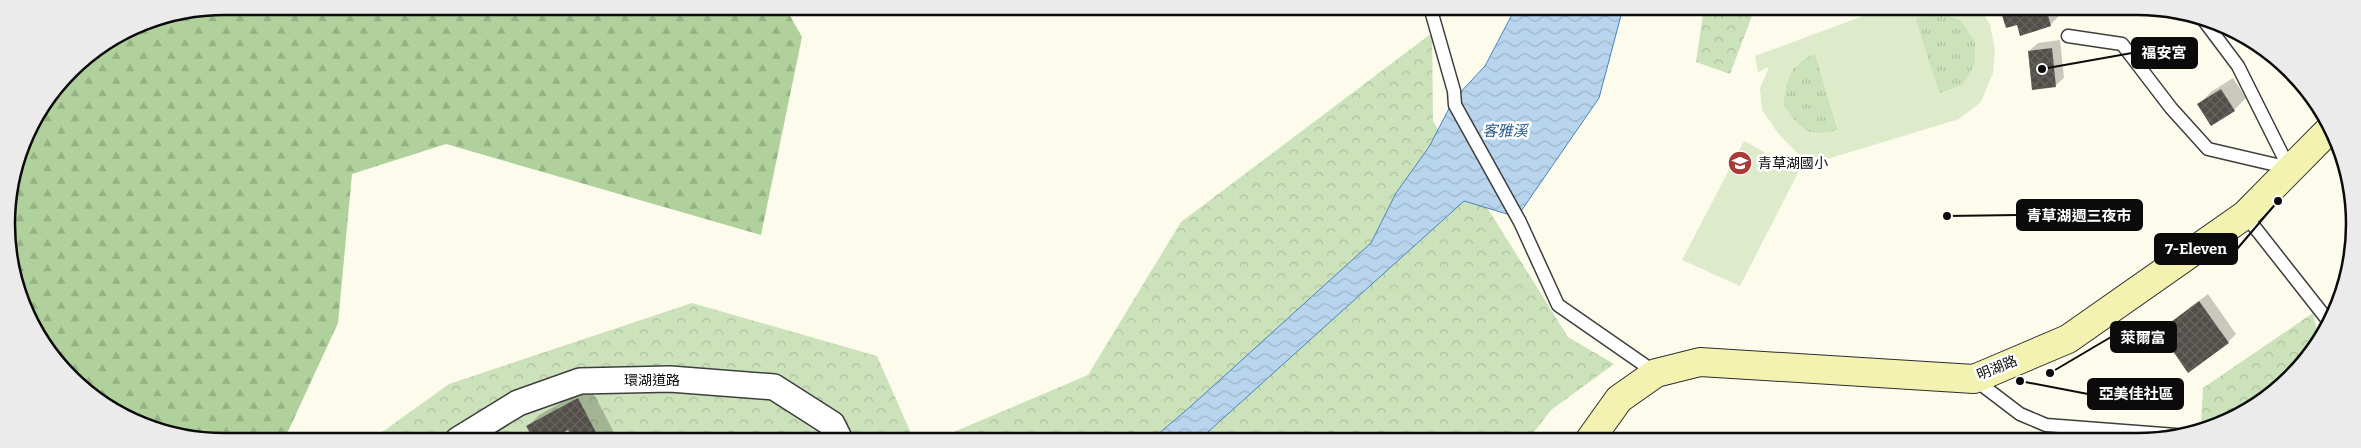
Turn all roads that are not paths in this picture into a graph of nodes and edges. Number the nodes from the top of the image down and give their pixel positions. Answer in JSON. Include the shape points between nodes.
{"nodes":[{"id":1,"x":1432,"y":15,"type":"edge"},
{"id":2,"x":2210,"y":28,"type":"edge"},
{"id":3,"x":2068,"y":36,"type":"dead end"},
{"id":4,"x":2325,"y":134,"type":"edge"},
{"id":5,"x":2289,"y":168,"type":"junction"},
{"id":6,"x":2245,"y":214,"type":"junction"},
{"id":7,"x":2324,"y":316,"type":"edge"},
{"id":8,"x":1656,"y":372,"type":"junction"},
{"id":9,"x":1974,"y":379,"type":"junction"},
{"id":10,"x":469,"y":433,"type":"edge"},
{"id":11,"x":836,"y":433,"type":"edge"},
{"id":12,"x":1595,"y":433,"type":"edge"},
{"id":13,"x":2150,"y":433,"type":"edge"}],
"edges":[{"from":1,"to":8,"type":"lane","via":[[1455,104],[1520,222],[1558,305]]},
{"from":2,"to":5,"type":"lane","via":[[2238,66]]},
{"from":3,"to":5,"type":"lane","via":[[2122,44],[2171,108],[2208,149]]},
{"from":4,"to":5,"type":"street","name":"明湖路"},
{"from":5,"to":6,"type":"street","name":"明湖路"},
{"from":6,"to":7,"type":"lane"},
{"from":6,"to":9,"type":"street","name":"明湖路","via":[[2068,339]]},
{"from":8,"to":9,"type":"street","name":"明湖路","via":[[1700,362]]},
{"from":8,"to":12,"type":"street","name":"明湖路","via":[[1618,399]]},
{"from":9,"to":13,"type":"lane","via":[[2020,414],[2046,425]]},
{"from":10,"to":11,"type":"street","name":"環湖道路","via":[[518,403],[580,381],[670,379],[774,387],[832,424]]}]}
